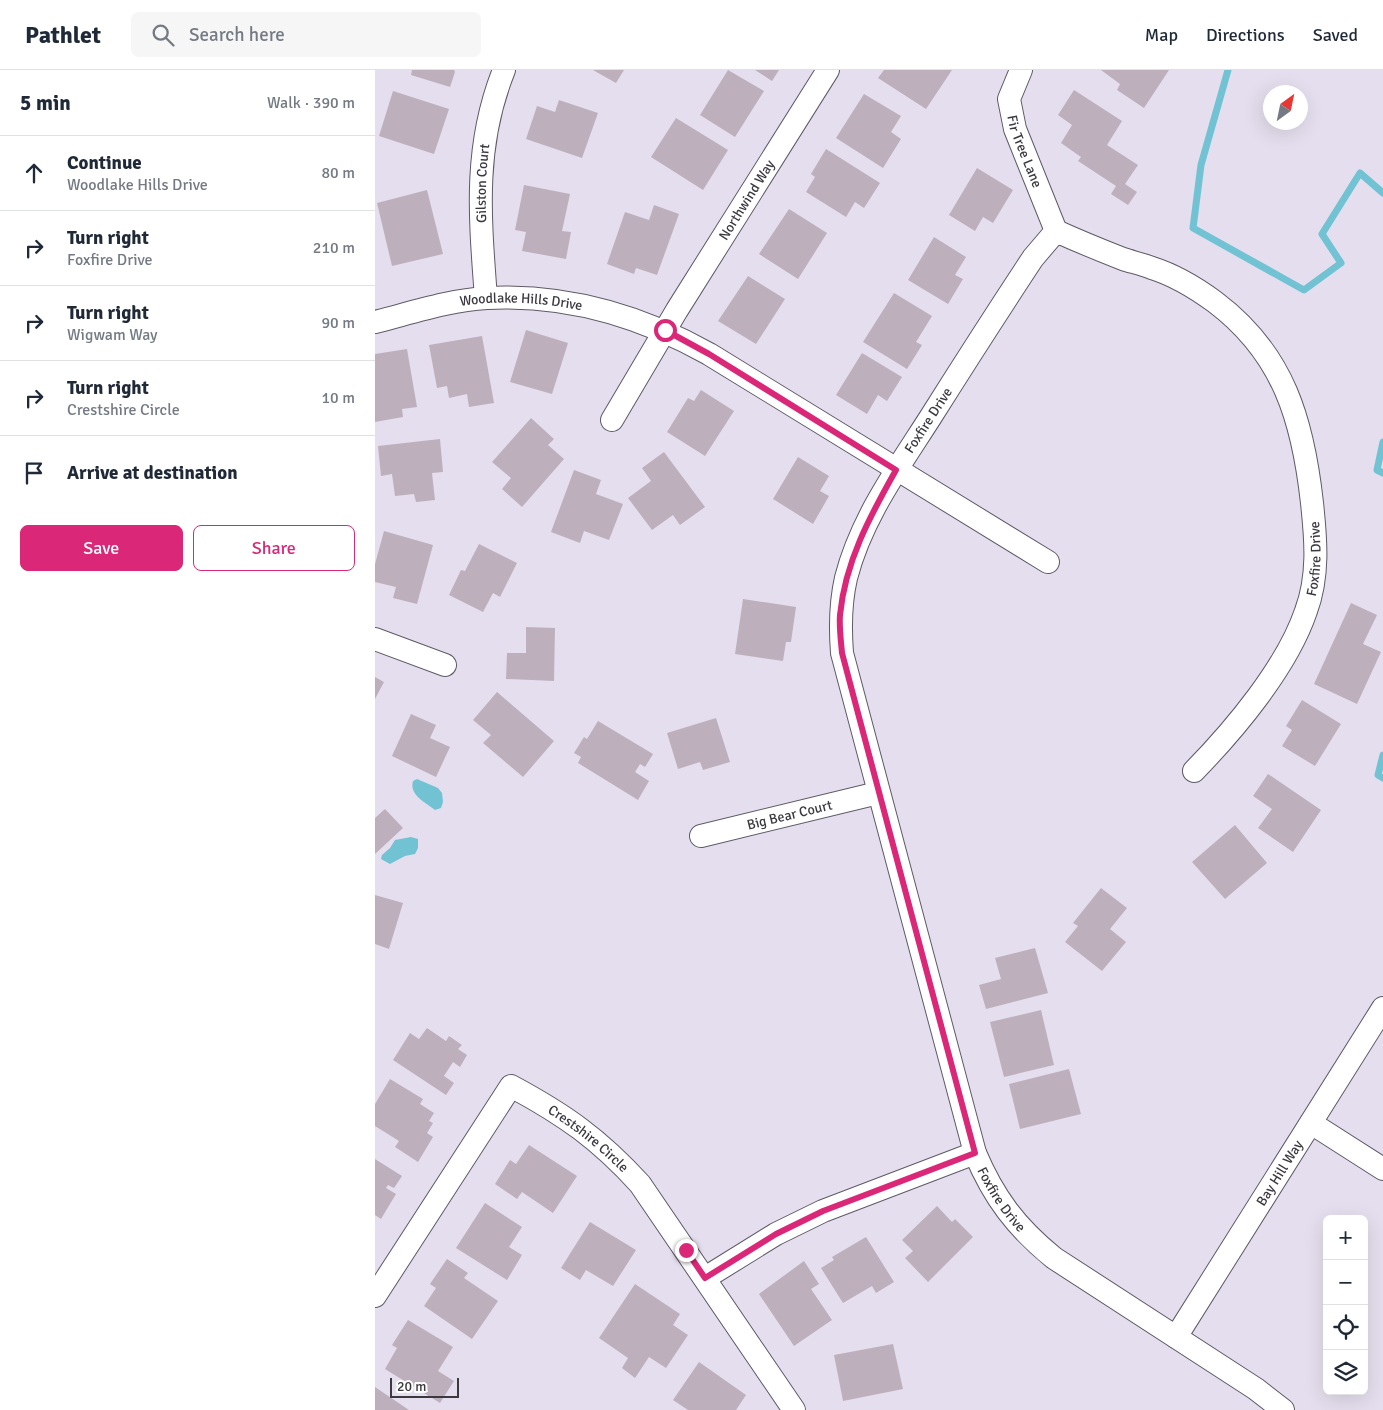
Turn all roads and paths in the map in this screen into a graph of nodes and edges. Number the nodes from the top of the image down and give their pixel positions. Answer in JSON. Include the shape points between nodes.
{"nodes":[{"id":1,"x":504,"y":70,"type":"edge"},
{"id":2,"x":828,"y":70,"type":"edge"},
{"id":3,"x":1021,"y":70,"type":"edge"},
{"id":4,"x":1056,"y":231,"type":"junction"},
{"id":5,"x":486,"y":298,"type":"junction"},
{"id":6,"x":375,"y":322,"type":"edge"},
{"id":7,"x":665,"y":330,"type":"junction"},
{"id":8,"x":611,"y":420,"type":"dead end"},
{"id":9,"x":896,"y":470,"type":"junction"},
{"id":10,"x":1048,"y":562,"type":"dead end"},
{"id":11,"x":375,"y":639,"type":"edge"},
{"id":12,"x":445,"y":665,"type":"dead end"},
{"id":13,"x":1194,"y":771,"type":"dead end"},
{"id":14,"x":878,"y":792,"type":"junction"},
{"id":15,"x":701,"y":836,"type":"dead end"},
{"id":16,"x":1383,"y":1008,"type":"edge"},
{"id":17,"x":1311,"y":1123,"type":"junction"},
{"id":18,"x":975,"y":1153,"type":"junction"},
{"id":19,"x":1383,"y":1168,"type":"edge"},
{"id":20,"x":705,"y":1278,"type":"junction"},
{"id":21,"x":375,"y":1296,"type":"edge"},
{"id":22,"x":1176,"y":1337,"type":"junction"},
{"id":23,"x":794,"y":1410,"type":"edge"},
{"id":24,"x":1283,"y":1410,"type":"edge"}],
"edges":[{"from":1,"to":5,"type":"street","name":"Gilston Court","via":[[487,119],[481,161],[479,197]]},
{"from":2,"to":7,"type":"street","name":"Northwind Way"},
{"from":3,"to":4,"type":"street","name":"Fir Tree Lane","via":[[1009,99],[1015,129]]},
{"from":4,"to":9,"type":"street","name":"Foxfire Drive","via":[[1033,258]]},
{"from":4,"to":13,"type":"street","name":"Foxfire Drive","via":[[1184,282],[1215,302],[1246,331],[1269,360],[1288,393],[1301,432],[1317,541],[1315,574],[1307,610],[1289,649],[1232,732]]},
{"from":5,"to":6,"type":"street","name":"Woodlake Hills Drive"},
{"from":5,"to":7,"type":"street","name":"Woodlake Hills Drive","via":[[575,304]]},
{"from":7,"to":8,"type":"street"},
{"from":7,"to":9,"type":"street","name":"Woodlake Hills Drive"},
{"from":9,"to":10,"type":"street","name":"Woodlake Hills Drive","via":[[921,482]]},
{"from":9,"to":14,"type":"street","name":"Foxfire Drive","via":[[857,543],[839,616],[842,653]]},
{"from":11,"to":12,"type":"street"},
{"from":14,"to":15,"type":"street","name":"Big Bear Court"},
{"from":14,"to":18,"type":"street","name":"Foxfire Drive"},
{"from":16,"to":17,"type":"street","name":"Bay Hill Way"},
{"from":17,"to":19,"type":"street"},
{"from":17,"to":22,"type":"street","name":"Bay Hill Way"},
{"from":18,"to":20,"type":"street","via":[[823,1211],[776,1234]]},
{"from":18,"to":22,"type":"street","name":"Foxfire Drive","via":[[1007,1213],[1031,1239],[1054,1258]]},
{"from":20,"to":21,"type":"street","name":"Crestshire Circle","via":[[640,1184],[614,1156],[552,1108],[511,1086]]},
{"from":20,"to":23,"type":"street","name":"Crestshire Circle"},
{"from":22,"to":24,"type":"street","name":"Foxfire Drive"}]}
